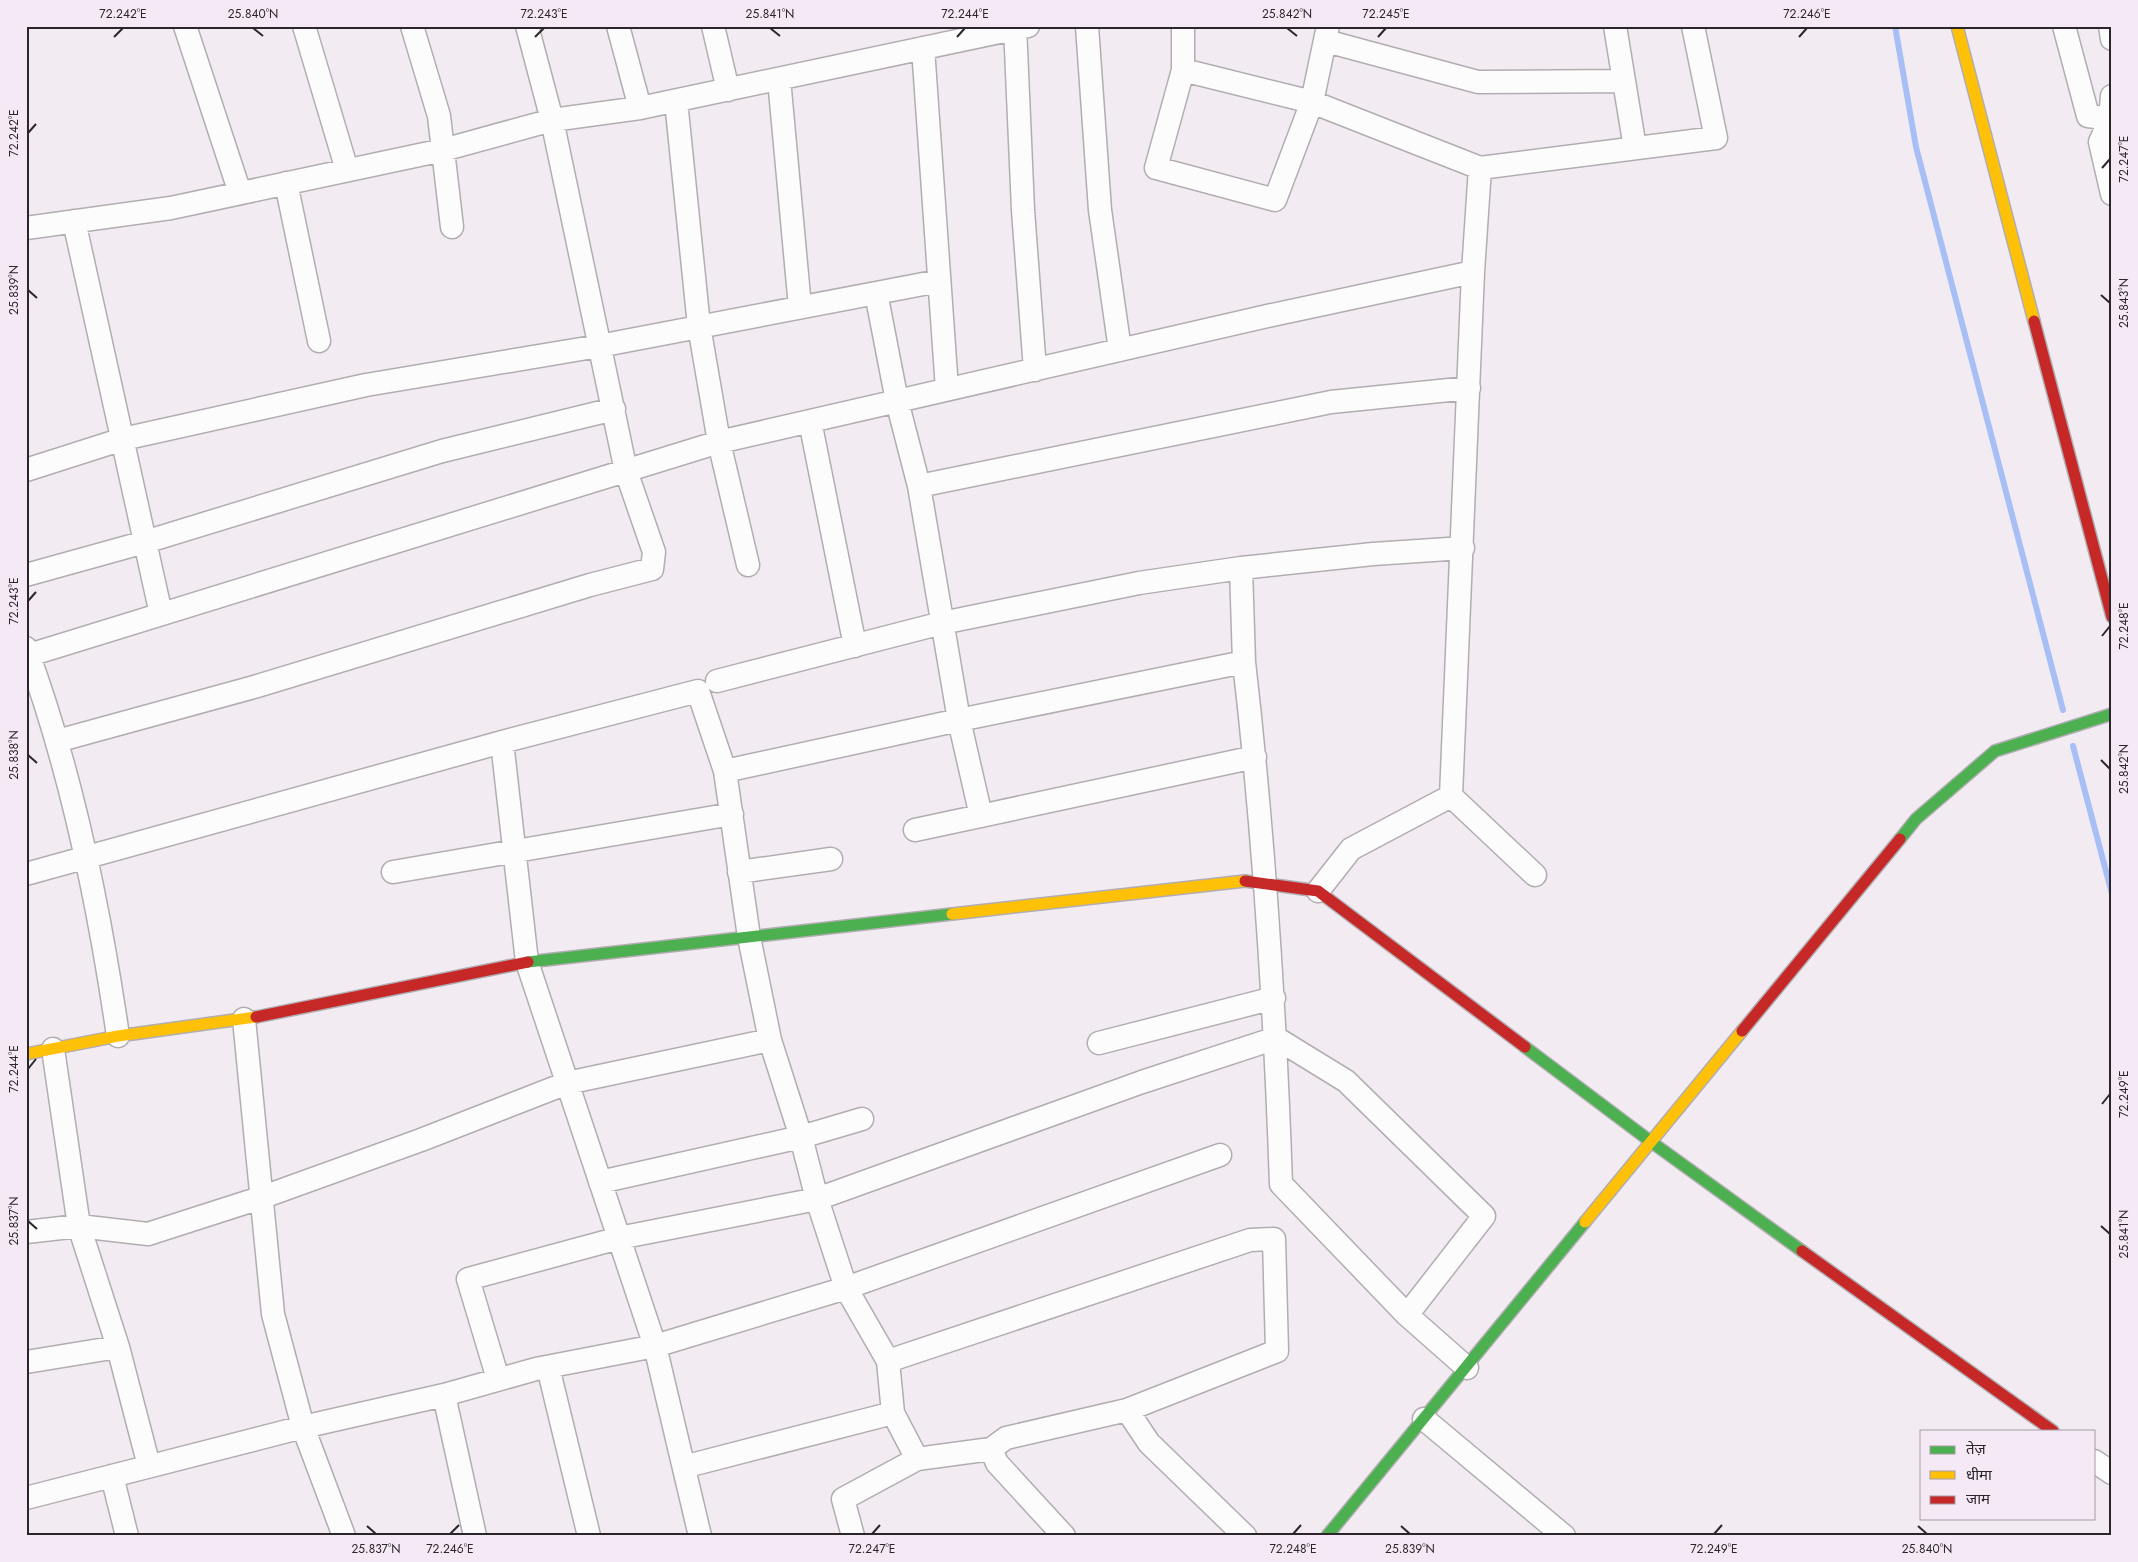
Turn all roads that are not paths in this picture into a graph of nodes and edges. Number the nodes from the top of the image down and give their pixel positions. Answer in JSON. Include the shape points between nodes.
{"nodes":[{"id":1,"x":185,"y":26,"type":"edge"},
{"id":2,"x":304,"y":26,"type":"edge"},
{"id":3,"x":412,"y":26,"type":"edge"},
{"id":4,"x":527,"y":26,"type":"edge"},
{"id":5,"x":618,"y":26,"type":"edge"},
{"id":6,"x":714,"y":26,"type":"edge"},
{"id":7,"x":1087,"y":26,"type":"edge"},
{"id":8,"x":1183,"y":26,"type":"edge"},
{"id":9,"x":1615,"y":26,"type":"edge"},
{"id":10,"x":1693,"y":26,"type":"edge"},
{"id":11,"x":1957,"y":26,"type":"edge"},
{"id":12,"x":2064,"y":26,"type":"edge"},
{"id":13,"x":2110,"y":26,"type":"edge"},
{"id":14,"x":1019,"y":27,"type":"edge"},
{"id":15,"x":1327,"y":34,"type":"edge"},
{"id":16,"x":2112,"y":39,"type":"edge"},
{"id":17,"x":923,"y":48,"type":"junction"},
{"id":18,"x":1183,"y":70,"type":"junction"},
{"id":19,"x":779,"y":79,"type":"junction"},
{"id":20,"x":1624,"y":81,"type":"junction"},
{"id":21,"x":728,"y":90,"type":"junction"},
{"id":22,"x":2112,"y":96,"type":"edge"},
{"id":23,"x":676,"y":101,"type":"junction"},
{"id":24,"x":1312,"y":102,"type":"junction"},
{"id":25,"x":640,"y":108,"type":"junction"},
{"id":26,"x":2111,"y":119,"type":"edge"},
{"id":27,"x":552,"y":120,"type":"junction"},
{"id":28,"x":1635,"y":148,"type":"junction"},
{"id":29,"x":443,"y":150,"type":"junction"},
{"id":30,"x":1480,"y":168,"type":"junction"},
{"id":31,"x":347,"y":170,"type":"junction"},
{"id":32,"x":286,"y":183,"type":"junction"},
{"id":33,"x":2111,"y":189,"type":"edge"},
{"id":34,"x":240,"y":193,"type":"junction"},
{"id":35,"x":74,"y":221,"type":"junction"},
{"id":36,"x":452,"y":227,"type":"dead end"},
{"id":37,"x":26,"y":228,"type":"edge"},
{"id":38,"x":1473,"y":272,"type":"junction"},
{"id":39,"x":939,"y":281,"type":"junction"},
{"id":40,"x":876,"y":293,"type":"junction"},
{"id":41,"x":800,"y":307,"type":"junction"},
{"id":42,"x":699,"y":326,"type":"junction"},
{"id":43,"x":320,"y":341,"type":"dead end"},
{"id":44,"x":599,"y":346,"type":"junction"},
{"id":45,"x":1120,"y":350,"type":"junction"},
{"id":46,"x":1035,"y":370,"type":"junction"},
{"id":47,"x":1469,"y":388,"type":"junction"},
{"id":48,"x":947,"y":390,"type":"junction"},
{"id":49,"x":897,"y":401,"type":"junction"},
{"id":50,"x":614,"y":409,"type":"junction"},
{"id":51,"x":810,"y":421,"type":"junction"},
{"id":52,"x":123,"y":438,"type":"junction"},
{"id":53,"x":719,"y":442,"type":"junction"},
{"id":54,"x":26,"y":470,"type":"edge"},
{"id":55,"x":626,"y":471,"type":"junction"},
{"id":56,"x":919,"y":486,"type":"junction"},
{"id":57,"x":146,"y":542,"type":"junction"},
{"id":58,"x":1463,"y":548,"type":"junction"},
{"id":59,"x":748,"y":565,"type":"dead end"},
{"id":60,"x":1240,"y":568,"type":"junction"},
{"id":61,"x":26,"y":574,"type":"edge"},
{"id":62,"x":161,"y":614,"type":"junction"},
{"id":63,"x":2112,"y":617,"type":"edge"},
{"id":64,"x":942,"y":623,"type":"junction"},
{"id":65,"x":855,"y":646,"type":"junction"},
{"id":66,"x":27,"y":653,"type":"edge"},
{"id":67,"x":1244,"y":662,"type":"junction"},
{"id":68,"x":716,"y":680,"type":"dead end"},
{"id":69,"x":2112,"y":714,"type":"edge"},
{"id":70,"x":959,"y":720,"type":"junction"},
{"id":71,"x":57,"y":741,"type":"junction"},
{"id":72,"x":502,"y":742,"type":"junction"},
{"id":73,"x":1255,"y":757,"type":"junction"},
{"id":74,"x":725,"y":771,"type":"junction"},
{"id":75,"x":1451,"y":796,"type":"junction"},
{"id":76,"x":732,"y":814,"type":"junction"},
{"id":77,"x":981,"y":816,"type":"junction"},
{"id":78,"x":915,"y":830,"type":"dead end"},
{"id":79,"x":515,"y":851,"type":"junction"},
{"id":80,"x":85,"y":858,"type":"junction"},
{"id":81,"x":831,"y":859,"type":"dead end"},
{"id":82,"x":393,"y":872,"type":"dead end"},
{"id":83,"x":739,"y":872,"type":"junction"},
{"id":84,"x":26,"y":874,"type":"edge"},
{"id":85,"x":1535,"y":875,"type":"dead end"},
{"id":86,"x":1266,"y":884,"type":"junction"},
{"id":87,"x":1318,"y":891,"type":"junction"},
{"id":88,"x":749,"y":937,"type":"junction"},
{"id":89,"x":527,"y":962,"type":"junction"},
{"id":90,"x":1274,"y":998,"type":"junction"},
{"id":91,"x":244,"y":1019,"type":"junction"},
{"id":92,"x":118,"y":1036,"type":"junction"},
{"id":93,"x":1276,"y":1038,"type":"junction"},
{"id":94,"x":770,"y":1040,"type":"junction"},
{"id":95,"x":1100,"y":1044,"type":"dead end"},
{"id":96,"x":53,"y":1049,"type":"junction"},
{"id":97,"x":26,"y":1054,"type":"edge"},
{"id":98,"x":567,"y":1083,"type":"junction"},
{"id":99,"x":862,"y":1119,"type":"dead end"},
{"id":100,"x":801,"y":1137,"type":"junction"},
{"id":101,"x":1650,"y":1141,"type":"junction"},
{"id":102,"x":1220,"y":1155,"type":"dead end"},
{"id":103,"x":600,"y":1182,"type":"junction"},
{"id":104,"x":263,"y":1197,"type":"junction"},
{"id":105,"x":817,"y":1199,"type":"junction"},
{"id":106,"x":79,"y":1226,"type":"junction"},
{"id":107,"x":26,"y":1232,"type":"edge"},
{"id":108,"x":619,"y":1238,"type":"junction"},
{"id":109,"x":846,"y":1288,"type":"junction"},
{"id":110,"x":1407,"y":1315,"type":"junction"},
{"id":111,"x":655,"y":1346,"type":"junction"},
{"id":112,"x":118,"y":1347,"type":"junction"},
{"id":113,"x":888,"y":1361,"type":"junction"},
{"id":114,"x":26,"y":1362,"type":"edge"},
{"id":115,"x":548,"y":1367,"type":"junction"},
{"id":116,"x":1467,"y":1368,"type":"junction"},
{"id":117,"x":498,"y":1379,"type":"junction"},
{"id":118,"x":444,"y":1395,"type":"junction"},
{"id":119,"x":1127,"y":1410,"type":"junction"},
{"id":120,"x":893,"y":1413,"type":"junction"},
{"id":121,"x":1424,"y":1419,"type":"junction"},
{"id":122,"x":303,"y":1427,"type":"junction"},
{"id":123,"x":2051,"y":1430,"type":"edge"},
{"id":124,"x":991,"y":1449,"type":"junction"},
{"id":125,"x":917,"y":1459,"type":"junction"},
{"id":126,"x":2096,"y":1462,"type":"edge"},
{"id":127,"x":691,"y":1464,"type":"dead end"},
{"id":128,"x":149,"y":1466,"type":"junction"},
{"id":129,"x":2112,"y":1473,"type":"edge"},
{"id":130,"x":112,"y":1476,"type":"junction"},
{"id":131,"x":26,"y":1498,"type":"edge"},
{"id":132,"x":1551,"y":1532,"type":"edge"},
{"id":133,"x":127,"y":1536,"type":"edge"},
{"id":134,"x":344,"y":1536,"type":"edge"},
{"id":135,"x":475,"y":1536,"type":"edge"},
{"id":136,"x":589,"y":1536,"type":"edge"},
{"id":137,"x":700,"y":1536,"type":"edge"},
{"id":138,"x":853,"y":1536,"type":"edge"},
{"id":139,"x":1064,"y":1536,"type":"edge"},
{"id":140,"x":1245,"y":1536,"type":"edge"},
{"id":141,"x":1327,"y":1536,"type":"edge"}],
"edges":[{"from":1,"to":34,"type":"street"},
{"from":2,"to":31,"type":"street"},
{"from":3,"to":29,"type":"street","via":[[439,116]]},
{"from":4,"to":27,"type":"street"},
{"from":5,"to":25,"type":"street"},
{"from":6,"to":21,"type":"street"},
{"from":7,"to":45,"type":"street","via":[[1100,210]]},
{"from":8,"to":18,"type":"street"},
{"from":9,"to":20,"type":"street"},
{"from":10,"to":28,"type":"street","via":[[1716,138]]},
{"from":11,"to":63,"type":"street"},
{"from":12,"to":26,"type":"street","via":[[2088,116]]},
{"from":13,"to":16,"type":"street"},
{"from":14,"to":17,"type":"street"},
{"from":14,"to":46,"type":"street","via":[[1023,210]]},
{"from":15,"to":20,"type":"street","via":[[1478,82]]},
{"from":15,"to":24,"type":"street"},
{"from":17,"to":19,"type":"street"},
{"from":17,"to":39,"type":"street"},
{"from":18,"to":24,"type":"street"},
{"from":18,"to":24,"type":"street","via":[[1156,168],[1275,200]]},
{"from":19,"to":21,"type":"street"},
{"from":19,"to":41,"type":"street"},
{"from":20,"to":28,"type":"street"},
{"from":21,"to":23,"type":"street"},
{"from":22,"to":26,"type":"street"},
{"from":23,"to":25,"type":"street"},
{"from":23,"to":42,"type":"street"},
{"from":24,"to":30,"type":"street"},
{"from":25,"to":27,"type":"street"},
{"from":26,"to":33,"type":"street","via":[[2100,142]]},
{"from":27,"to":29,"type":"street"},
{"from":27,"to":44,"type":"street"},
{"from":28,"to":30,"type":"street"},
{"from":29,"to":31,"type":"street"},
{"from":29,"to":36,"type":"street"},
{"from":30,"to":38,"type":"street"},
{"from":31,"to":32,"type":"street"},
{"from":32,"to":34,"type":"street"},
{"from":32,"to":43,"type":"street"},
{"from":34,"to":35,"type":"street","via":[[171,208]]},
{"from":35,"to":37,"type":"street"},
{"from":35,"to":52,"type":"street"},
{"from":38,"to":45,"type":"street"},
{"from":38,"to":47,"type":"street"},
{"from":39,"to":40,"type":"street"},
{"from":39,"to":48,"type":"street"},
{"from":40,"to":41,"type":"street"},
{"from":40,"to":49,"type":"street"},
{"from":41,"to":42,"type":"street"},
{"from":42,"to":44,"type":"street"},
{"from":42,"to":53,"type":"street"},
{"from":44,"to":50,"type":"street"},
{"from":44,"to":52,"type":"street","via":[[366,385]]},
{"from":45,"to":46,"type":"street"},
{"from":46,"to":48,"type":"street"},
{"from":47,"to":56,"type":"street","via":[[1331,402]]},
{"from":47,"to":58,"type":"street"},
{"from":48,"to":49,"type":"street"},
{"from":49,"to":51,"type":"street"},
{"from":49,"to":56,"type":"street"},
{"from":50,"to":55,"type":"street"},
{"from":50,"to":57,"type":"street","via":[[442,451]]},
{"from":51,"to":53,"type":"street"},
{"from":51,"to":65,"type":"street"},
{"from":52,"to":54,"type":"street"},
{"from":52,"to":57,"type":"street"},
{"from":53,"to":55,"type":"street"},
{"from":53,"to":59,"type":"street"},
{"from":55,"to":62,"type":"street"},
{"from":55,"to":71,"type":"street","via":[[654,552],[652,569],[254,687]]},
{"from":56,"to":64,"type":"street"},
{"from":57,"to":61,"type":"street"},
{"from":57,"to":62,"type":"street"},
{"from":58,"to":60,"type":"street"},
{"from":58,"to":75,"type":"street"},
{"from":60,"to":64,"type":"street","via":[[1139,583]]},
{"from":60,"to":67,"type":"street"},
{"from":62,"to":66,"type":"street"},
{"from":64,"to":65,"type":"street"},
{"from":64,"to":70,"type":"street"},
{"from":65,"to":68,"type":"street"},
{"from":66,"to":71,"type":"street"},
{"from":67,"to":70,"type":"street"},
{"from":67,"to":73,"type":"street"},
{"from":69,"to":101,"type":"street","via":[[1995,751],[1916,819]]},
{"from":70,"to":74,"type":"street"},
{"from":70,"to":77,"type":"street"},
{"from":71,"to":80,"type":"street"},
{"from":72,"to":74,"type":"street","via":[[698,691]]},
{"from":72,"to":79,"type":"street"},
{"from":72,"to":80,"type":"street"},
{"from":73,"to":77,"type":"street"},
{"from":73,"to":86,"type":"street"},
{"from":74,"to":76,"type":"street"},
{"from":75,"to":85,"type":"street"},
{"from":75,"to":87,"type":"street","via":[[1351,850]]},
{"from":76,"to":79,"type":"street"},
{"from":76,"to":83,"type":"street"},
{"from":77,"to":78,"type":"street"},
{"from":79,"to":82,"type":"street"},
{"from":79,"to":89,"type":"street"},
{"from":80,"to":84,"type":"street"},
{"from":80,"to":92,"type":"street","via":[[107,959]]},
{"from":81,"to":83,"type":"street"},
{"from":83,"to":88,"type":"street"},
{"from":86,"to":87,"type":"street"},
{"from":86,"to":88,"type":"street","via":[[1241,881]]},
{"from":86,"to":90,"type":"street"},
{"from":87,"to":101,"type":"street"},
{"from":88,"to":89,"type":"street"},
{"from":88,"to":94,"type":"street"},
{"from":89,"to":91,"type":"street"},
{"from":89,"to":98,"type":"street"},
{"from":90,"to":93,"type":"street"},
{"from":90,"to":95,"type":"street"},
{"from":91,"to":92,"type":"street"},
{"from":91,"to":104,"type":"street"},
{"from":92,"to":96,"type":"street"},
{"from":93,"to":105,"type":"street","via":[[1142,1082]]},
{"from":93,"to":110,"type":"street","via":[[1281,1184]]},
{"from":93,"to":110,"type":"street","via":[[1346,1081],[1484,1216]]},
{"from":94,"to":98,"type":"street"},
{"from":94,"to":100,"type":"street"},
{"from":96,"to":97,"type":"street"},
{"from":96,"to":106,"type":"street"},
{"from":98,"to":103,"type":"street"},
{"from":98,"to":104,"type":"street"},
{"from":99,"to":100,"type":"street"},
{"from":100,"to":103,"type":"street"},
{"from":100,"to":105,"type":"street"},
{"from":101,"to":116,"type":"street"},
{"from":101,"to":123,"type":"street"},
{"from":102,"to":109,"type":"street"},
{"from":103,"to":108,"type":"street"},
{"from":104,"to":106,"type":"street","via":[[148,1234]]},
{"from":104,"to":122,"type":"street","via":[[273,1314]]},
{"from":105,"to":108,"type":"street"},
{"from":105,"to":109,"type":"street"},
{"from":106,"to":107,"type":"street"},
{"from":106,"to":112,"type":"street"},
{"from":108,"to":111,"type":"street"},
{"from":108,"to":117,"type":"street","via":[[468,1279]]},
{"from":109,"to":111,"type":"street"},
{"from":109,"to":113,"type":"street"},
{"from":110,"to":116,"type":"street"},
{"from":111,"to":115,"type":"street"},
{"from":111,"to":137,"type":"street"},
{"from":112,"to":114,"type":"street"},
{"from":112,"to":128,"type":"street"},
{"from":113,"to":119,"type":"street","via":[[1250,1240],[1274,1239],[1277,1351]]},
{"from":113,"to":120,"type":"street"},
{"from":115,"to":117,"type":"street"},
{"from":115,"to":136,"type":"street"},
{"from":116,"to":121,"type":"street"},
{"from":117,"to":118,"type":"street"},
{"from":118,"to":122,"type":"street"},
{"from":118,"to":135,"type":"street"},
{"from":119,"to":124,"type":"street","via":[[1006,1438]]},
{"from":119,"to":140,"type":"street","via":[[1149,1443]]},
{"from":120,"to":125,"type":"street"},
{"from":120,"to":127,"type":"street"},
{"from":121,"to":132,"type":"street"},
{"from":121,"to":141,"type":"street"},
{"from":122,"to":128,"type":"street"},
{"from":122,"to":134,"type":"street"},
{"from":124,"to":125,"type":"street"},
{"from":124,"to":139,"type":"street","via":[[997,1464]]},
{"from":125,"to":138,"type":"street","via":[[843,1498]]},
{"from":126,"to":129,"type":"street"},
{"from":128,"to":130,"type":"street"},
{"from":130,"to":131,"type":"street"},
{"from":130,"to":133,"type":"street"}]}
